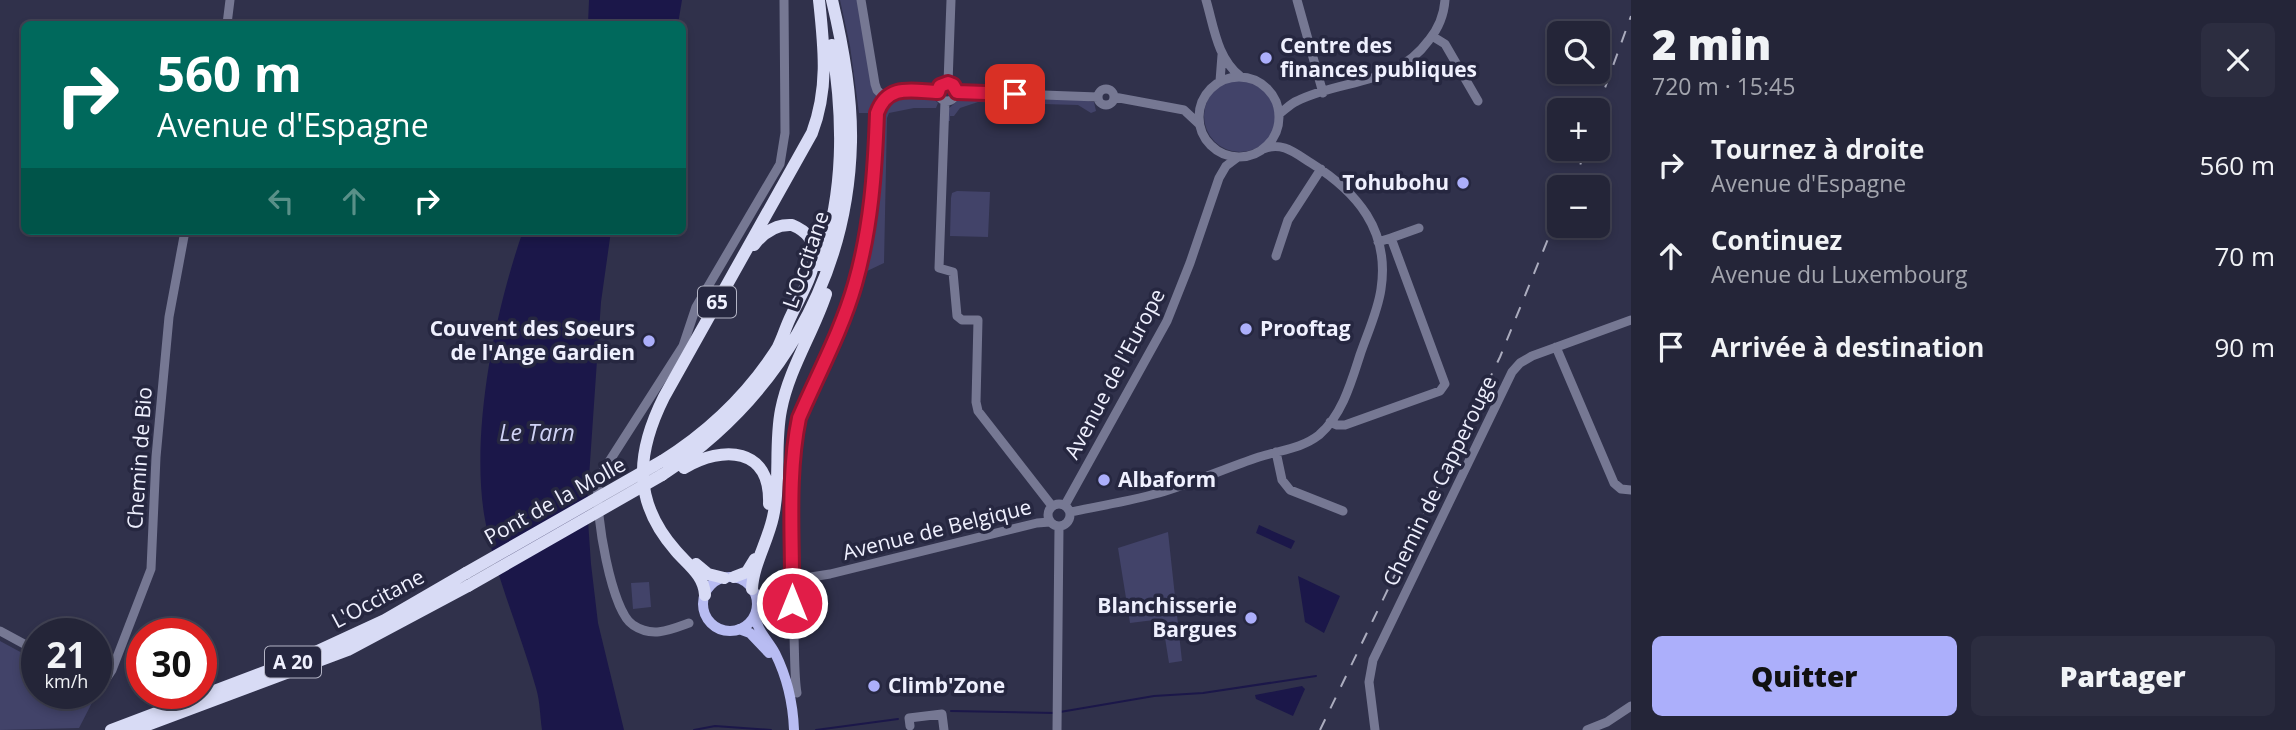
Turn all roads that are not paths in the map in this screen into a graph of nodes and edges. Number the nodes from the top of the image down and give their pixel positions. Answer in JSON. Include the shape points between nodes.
{"nodes":[{"id":1,"x":230,"y":0,"type":"edge"},
{"id":2,"x":784,"y":0,"type":"edge"},
{"id":3,"x":820,"y":0,"type":"edge"},
{"id":4,"x":832,"y":0,"type":"edge"},
{"id":5,"x":861,"y":0,"type":"edge"},
{"id":6,"x":951,"y":0,"type":"edge"},
{"id":7,"x":1206,"y":0,"type":"edge"},
{"id":8,"x":1297,"y":0,"type":"edge"},
{"id":9,"x":1446,"y":0,"type":"edge"},
{"id":10,"x":227,"y":21,"type":"edge"},
{"id":11,"x":1432,"y":36,"type":"junction"},
{"id":12,"x":1222,"y":54,"type":"junction"},
{"id":13,"x":1240,"y":76,"type":"junction"},
{"id":14,"x":1220,"y":81,"type":"junction"},
{"id":15,"x":948,"y":83,"type":"junction"},
{"id":16,"x":938,"y":92,"type":"junction"},
{"id":17,"x":957,"y":92,"type":"junction"},
{"id":18,"x":1272,"y":93,"type":"junction"},
{"id":19,"x":1323,"y":93,"type":"junction"},
{"id":20,"x":885,"y":97,"type":"junction"},
{"id":21,"x":1204,"y":97,"type":"junction"},
{"id":22,"x":1300,"y":99,"type":"junction"},
{"id":23,"x":1478,"y":100,"type":"dead end"},
{"id":24,"x":945,"y":101,"type":"junction"},
{"id":25,"x":1173,"y":107,"type":"junction"},
{"id":26,"x":1279,"y":114,"type":"junction"},
{"id":27,"x":1199,"y":124,"type":"junction"},
{"id":28,"x":1278,"y":127,"type":"junction"},
{"id":29,"x":1263,"y":149,"type":"junction"},
{"id":30,"x":1216,"y":150,"type":"junction"},
{"id":31,"x":1291,"y":150,"type":"junction"},
{"id":32,"x":1238,"y":157,"type":"junction"},
{"id":33,"x":1321,"y":169,"type":"junction"},
{"id":34,"x":1219,"y":178,"type":"junction"},
{"id":35,"x":843,"y":214,"type":"junction"},
{"id":36,"x":1419,"y":228,"type":"dead end"},
{"id":37,"x":184,"y":235,"type":"edge"},
{"id":38,"x":1391,"y":238,"type":"junction"},
{"id":39,"x":1378,"y":242,"type":"junction"},
{"id":40,"x":1276,"y":256,"type":"dead end"},
{"id":41,"x":1631,"y":320,"type":"edge"},
{"id":42,"x":779,"y":347,"type":"junction"},
{"id":43,"x":1556,"y":347,"type":"junction"},
{"id":44,"x":1330,"y":422,"type":"junction"},
{"id":45,"x":1276,"y":452,"type":"junction"},
{"id":46,"x":662,"y":461,"type":"joint"},
{"id":47,"x":662,"y":478,"type":"junction"},
{"id":48,"x":1631,"y":490,"type":"edge"},
{"id":49,"x":1052,"y":506,"type":"junction"},
{"id":50,"x":1067,"y":509,"type":"junction"},
{"id":51,"x":1343,"y":511,"type":"dead end"},
{"id":52,"x":1050,"y":522,"type":"junction"},
{"id":53,"x":1059,"y":527,"type":"junction"},
{"id":54,"x":729,"y":578,"type":"junction"},
{"id":55,"x":467,"y":580,"type":"junction"},
{"id":56,"x":792,"y":580,"type":"junction"},
{"id":57,"x":786,"y":590,"type":"junction"},
{"id":58,"x":754,"y":592,"type":"junction"},
{"id":59,"x":705,"y":595,"type":"junction"},
{"id":60,"x":774,"y":598,"type":"junction"},
{"id":61,"x":755,"y":612,"type":"junction"},
{"id":62,"x":690,"y":623,"type":"dead end"},
{"id":63,"x":739,"y":629,"type":"junction"},
{"id":64,"x":0,"y":631,"type":"edge"},
{"id":65,"x":21,"y":642,"type":"edge"},
{"id":66,"x":112,"y":666,"type":"edge"},
{"id":67,"x":781,"y":669,"type":"junction"},
{"id":68,"x":797,"y":693,"type":"dead end"},
{"id":69,"x":1631,"y":706,"type":"edge"},
{"id":70,"x":910,"y":726,"type":"dead end"},
{"id":71,"x":794,"y":728,"type":"edge"},
{"id":72,"x":111,"y":730,"type":"edge"},
{"id":73,"x":134,"y":730,"type":"edge"},
{"id":74,"x":944,"y":730,"type":"edge"},
{"id":75,"x":1057,"y":730,"type":"edge"},
{"id":76,"x":1375,"y":730,"type":"edge"},
{"id":77,"x":1587,"y":730,"type":"edge"}],
"edges":[{"from":1,"to":10,"type":"street"},
{"from":2,"to":62,"type":"street","via":[[785,134],[780,164],[696,307],[683,346],[603,471],[598,486],[602,545],[614,592],[631,624],[663,633]]},
{"from":3,"to":42,"type":"highway","name":"L'Occitane","number":"A 20","via":[[840,106],[839,181],[824,253],[805,301]]},
{"from":3,"to":59,"type":"highway","number":"65","via":[[826,72],[812,133],[664,397],[643,452],[642,482],[650,510],[665,537],[702,580]]},
{"from":4,"to":35,"type":"highway","name":"L'Occitane","via":[[850,115]]},
{"from":5,"to":20,"type":"street","via":[[875,84]]},
{"from":6,"to":15,"type":"street"},
{"from":7,"to":12,"type":"street"},
{"from":8,"to":19,"type":"street"},
{"from":9,"to":11,"type":"street"},
{"from":11,"to":19,"type":"street","via":[[1403,66]]},
{"from":11,"to":23,"type":"street","via":[[1445,44]]},
{"from":12,"to":13,"type":"street"},
{"from":12,"to":14,"type":"street"},
{"from":13,"to":14,"type":"street"},
{"from":13,"to":18,"type":"street","via":[[1264,84]]},
{"from":14,"to":21,"type":"street"},
{"from":15,"to":16,"type":"street"},
{"from":15,"to":17,"type":"street"},
{"from":16,"to":20,"type":"street","via":[[894,92]]},
{"from":16,"to":24,"type":"street"},
{"from":17,"to":24,"type":"street"},
{"from":17,"to":25,"type":"street","via":[[1098,97],[1106,105],[1114,97]]},
{"from":18,"to":22,"type":"street"},
{"from":18,"to":26,"type":"street"},
{"from":19,"to":22,"type":"street"},
{"from":20,"to":56,"type":"street","via":[[877,113],[874,187],[855,285],[796,429]]},
{"from":21,"to":25,"type":"street","via":[[1191,105]]},
{"from":21,"to":27,"type":"street"},
{"from":22,"to":26,"type":"street"},
{"from":24,"to":49,"type":"street","via":[[939,268],[953,272],[957,316],[978,320],[978,411]]},
{"from":25,"to":27,"type":"street"},
{"from":26,"to":28,"type":"street"},
{"from":27,"to":30,"type":"street"},
{"from":28,"to":29,"type":"street"},
{"from":28,"to":31,"type":"street"},
{"from":29,"to":31,"type":"street","via":[[1278,146]]},
{"from":29,"to":32,"type":"street"},
{"from":30,"to":32,"type":"street"},
{"from":30,"to":34,"type":"street","name":"Avenue de l'Europe"},
{"from":31,"to":33,"type":"street"},
{"from":32,"to":34,"type":"street","name":"Avenue de l'Europe"},
{"from":33,"to":39,"type":"street","via":[[1359,202]]},
{"from":33,"to":40,"type":"street","via":[[1288,220]]},
{"from":34,"to":50,"type":"street","name":"Avenue de l'Europe","via":[[1167,321]]},
{"from":35,"to":47,"type":"highway","name":"L'Occitane","via":[[811,310],[773,373],[730,422]]},
{"from":35,"to":58,"type":"highway","via":[[838,255],[782,406],[776,503],[755,572]]},
{"from":36,"to":38,"type":"street"},
{"from":37,"to":66,"type":"street","name":"Chemin de Bio","via":[[169,317],[151,569]]},
{"from":38,"to":39,"type":"street"},
{"from":38,"to":44,"type":"street","via":[[1445,384],[1440,391],[1345,425]]},
{"from":39,"to":44,"type":"street","via":[[1381,290],[1349,390]]},
{"from":41,"to":43,"type":"street","name":"Chemin de Capperouge"},
{"from":42,"to":46,"type":"highway","name":"L'Occitane","number":"A 20","via":[[734,404]]},
{"from":42,"to":54,"type":"highway","number":"65","via":[[815,256],[808,234],[792,225],[774,228],[753,246],[666,404],[648,452],[647,481],[665,528],[700,568]]},
{"from":43,"to":48,"type":"street","via":[[1615,482],[1621,489]]},
{"from":43,"to":76,"type":"street","name":"Chemin de Capperouge","via":[[1523,361],[1512,372],[1373,660],[1369,677]]},
{"from":44,"to":45,"type":"street","via":[[1308,442]]},
{"from":45,"to":50,"type":"street","via":[[1161,492]]},
{"from":45,"to":51,"type":"street","via":[[1282,480],[1290,490]]},
{"from":46,"to":55,"type":"highway","name":"Pont de la Molle","number":"A 20","bridge":true},
{"from":47,"to":54,"type":"highway","via":[[723,453],[736,453],[760,470],[769,494],[767,518],[751,569]]},
{"from":47,"to":55,"type":"highway","name":"Pont de la Molle","number":"A 20","bridge":true},
{"from":49,"to":50,"type":"street"},
{"from":49,"to":52,"type":"street"},
{"from":50,"to":53,"type":"street","via":[[1068,522]]},
{"from":52,"to":53,"type":"street"},
{"from":52,"to":56,"type":"street","name":"Avenue de Belgique"},
{"from":53,"to":75,"type":"street"},
{"from":54,"to":58,"type":"main road","via":[[744,581]]},
{"from":54,"to":59,"type":"main road","via":[[710,586]]},
{"from":55,"to":72,"type":"highway","name":"L'Occitane","number":"A 20","via":[[332,645]]},
{"from":55,"to":73,"type":"highway","name":"L'Occitane","number":"A 20","via":[[348,650]]},
{"from":56,"to":57,"type":"street"},
{"from":57,"to":60,"type":"street"},
{"from":57,"to":68,"type":"street","via":[[792,603]]},
{"from":58,"to":60,"type":"street"},
{"from":58,"to":61,"type":"main road"},
{"from":59,"to":63,"type":"main road","via":[[704,612],[711,623],[724,630]]},
{"from":60,"to":61,"type":"street"},
{"from":61,"to":63,"type":"main road"},
{"from":61,"to":67,"type":"main road","via":[[757,625]]},
{"from":63,"to":67,"type":"main road","via":[[755,637]]},
{"from":64,"to":65,"type":"street"},
{"from":67,"to":71,"type":"main road"},
{"from":69,"to":77,"type":"street"},
{"from":70,"to":74,"type":"street","via":[[909,718],[942,714]]}]}
